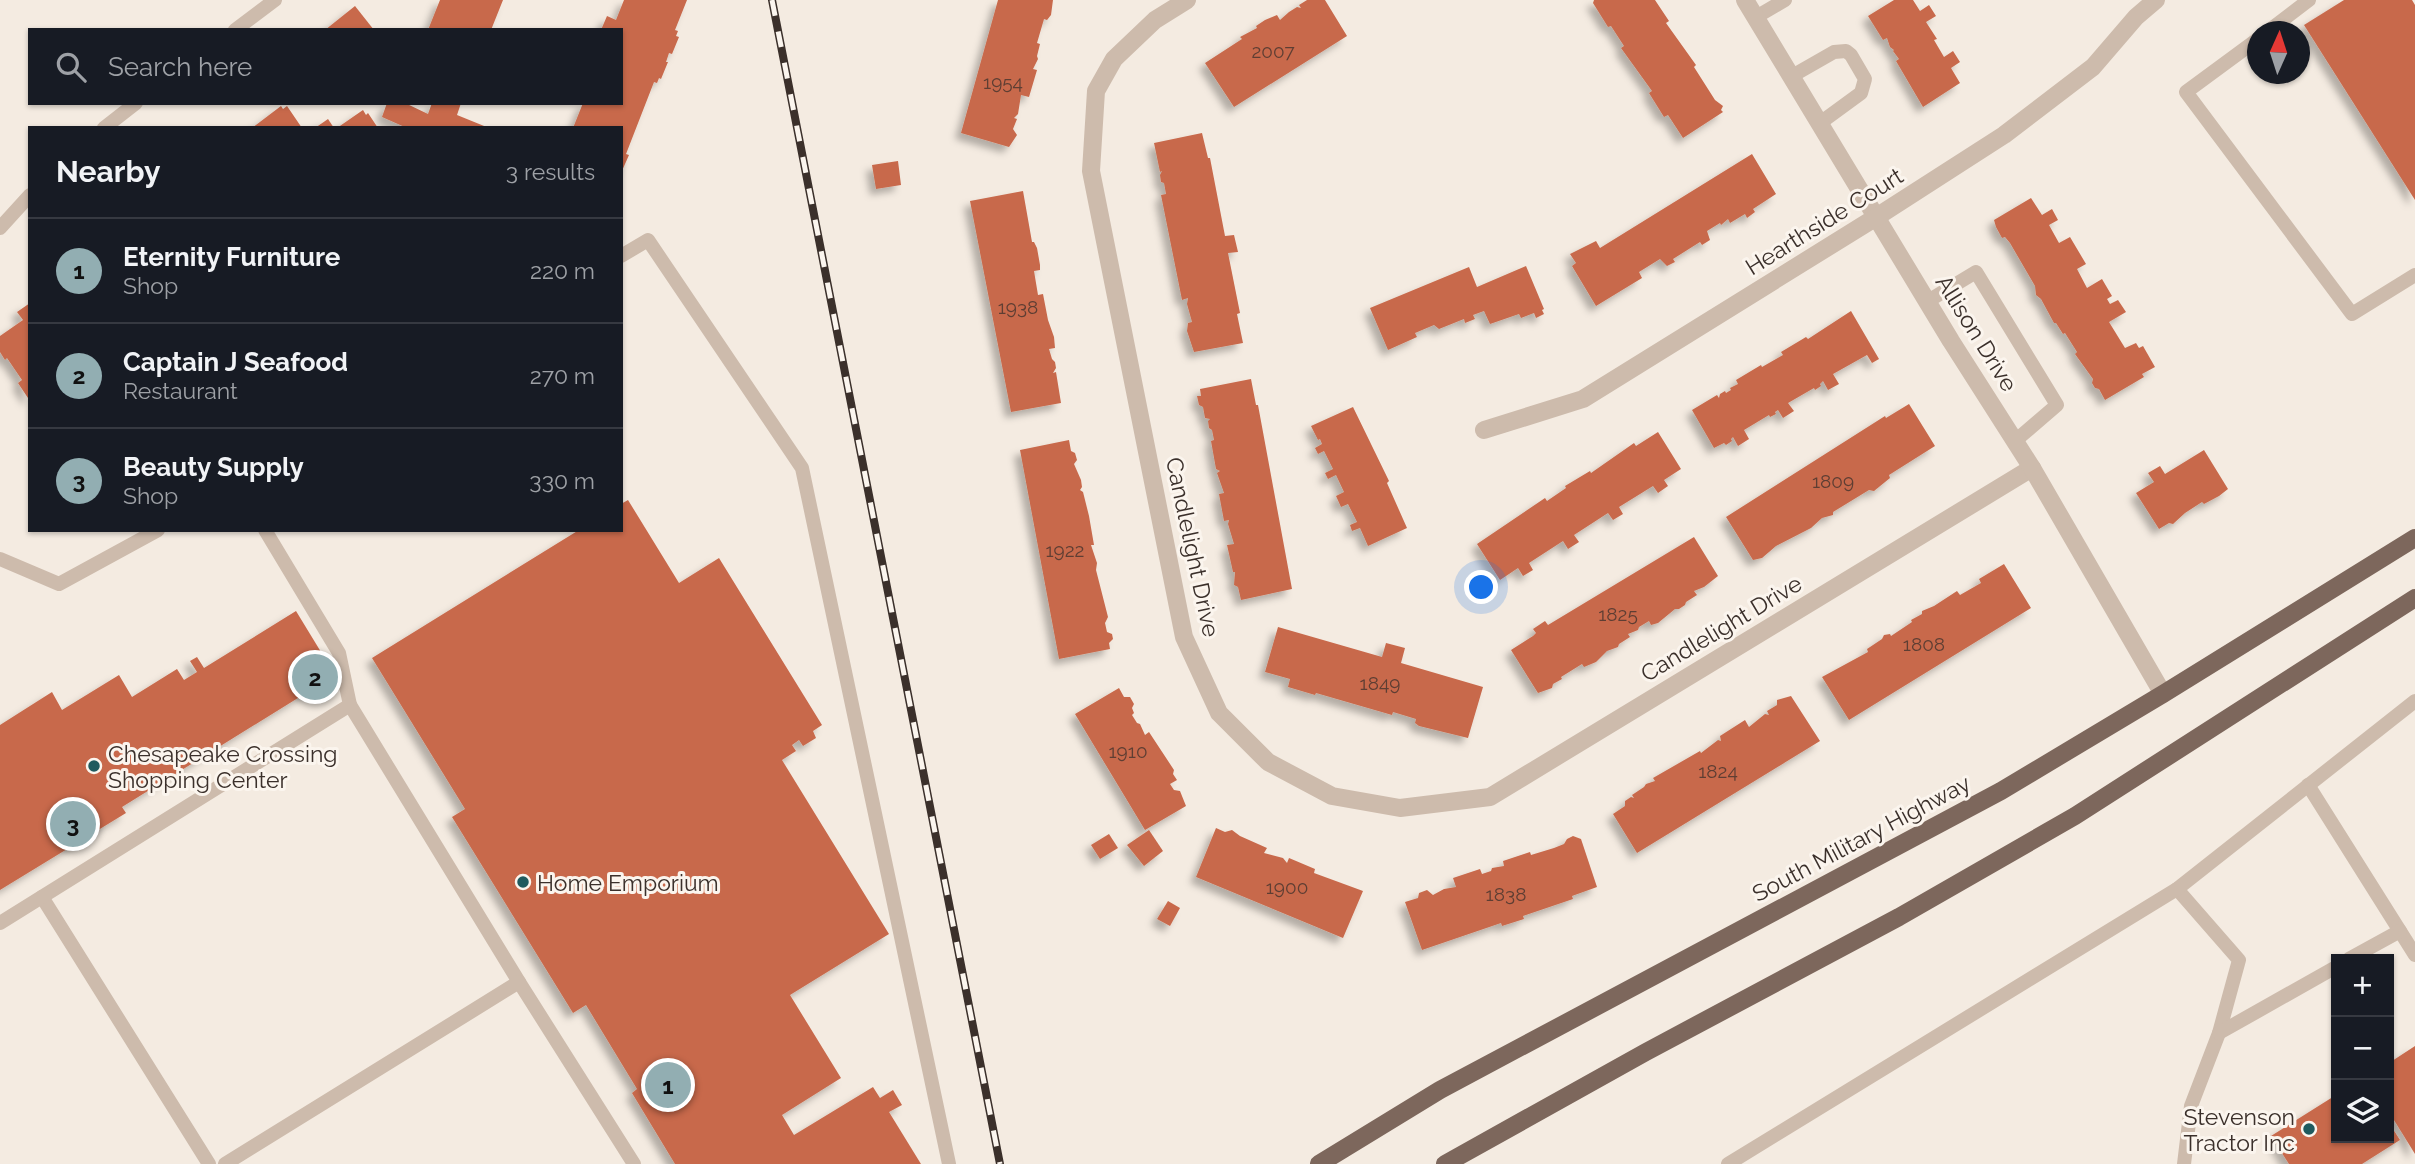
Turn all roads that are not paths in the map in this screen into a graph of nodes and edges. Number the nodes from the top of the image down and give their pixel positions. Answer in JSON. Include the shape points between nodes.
{"nodes":[{"id":1,"x":275,"y":0,"type":"edge"},
{"id":2,"x":1187,"y":0,"type":"edge"},
{"id":3,"x":1745,"y":0,"type":"edge"},
{"id":4,"x":1784,"y":0,"type":"edge"},
{"id":5,"x":2156,"y":0,"type":"edge"},
{"id":6,"x":2309,"y":0,"type":"edge"},
{"id":7,"x":1756,"y":17,"type":"junction"},
{"id":8,"x":2281,"y":21,"type":"edge"},
{"id":9,"x":238,"y":28,"type":"edge"},
{"id":10,"x":2247,"y":47,"type":"edge"},
{"id":11,"x":1792,"y":76,"type":"junction"},
{"id":12,"x":133,"y":105,"type":"edge"},
{"id":13,"x":1820,"y":123,"type":"junction"},
{"id":14,"x":107,"y":126,"type":"edge"},
{"id":15,"x":28,"y":197,"type":"edge"},
{"id":16,"x":1878,"y":216,"type":"junction"},
{"id":17,"x":2,"y":222,"type":"edge"},
{"id":18,"x":623,"y":255,"type":"edge"},
{"id":19,"x":2415,"y":275,"type":"edge"},
{"id":20,"x":1928,"y":301,"type":"junction"},
{"id":21,"x":1484,"y":430,"type":"dead end"},
{"id":22,"x":2015,"y":441,"type":"junction"},
{"id":23,"x":2032,"y":468,"type":"junction"},
{"id":24,"x":155,"y":532,"type":"edge"},
{"id":25,"x":266,"y":532,"type":"edge"},
{"id":26,"x":2415,"y":538,"type":"edge"},
{"id":27,"x":0,"y":559,"type":"edge"},
{"id":28,"x":2415,"y":598,"type":"edge"},
{"id":29,"x":2163,"y":694,"type":"junction"},
{"id":30,"x":2415,"y":701,"type":"edge"},
{"id":31,"x":350,"y":705,"type":"junction"},
{"id":32,"x":2308,"y":785,"type":"junction"},
{"id":33,"x":2177,"y":889,"type":"junction"},
{"id":34,"x":42,"y":897,"type":"junction"},
{"id":35,"x":0,"y":923,"type":"edge"},
{"id":36,"x":2400,"y":931,"type":"junction"},
{"id":37,"x":2358,"y":954,"type":"edge"},
{"id":38,"x":2415,"y":955,"type":"edge"},
{"id":39,"x":2331,"y":970,"type":"edge"},
{"id":40,"x":519,"y":982,"type":"junction"},
{"id":41,"x":2219,"y":1032,"type":"junction"},
{"id":42,"x":209,"y":1164,"type":"edge"},
{"id":43,"x":225,"y":1164,"type":"edge"},
{"id":44,"x":634,"y":1164,"type":"edge"},
{"id":45,"x":949,"y":1164,"type":"edge"},
{"id":46,"x":1319,"y":1164,"type":"edge"},
{"id":47,"x":1446,"y":1164,"type":"edge"},
{"id":48,"x":1728,"y":1164,"type":"edge"},
{"id":49,"x":2184,"y":1164,"type":"edge"}],
"edges":[{"from":1,"to":9,"type":"lane"},
{"from":2,"to":23,"type":"street","name":"Candlelight Drive","via":[[1155,20],[1114,60],[1096,91],[1091,171],[1184,637],[1219,712],[1268,762],[1332,796],[1400,808],[1490,797]]},
{"from":3,"to":7,"type":"street","name":"Allison Drive"},
{"from":4,"to":7,"type":"lane"},
{"from":5,"to":16,"type":"street","name":"Hearthside Court","via":[[2093,67],[2004,135]]},
{"from":6,"to":8,"type":"lane"},
{"from":7,"to":11,"type":"street","name":"Allison Drive"},
{"from":10,"to":19,"type":"lane","via":[[2186,92],[2352,314]]},
{"from":11,"to":13,"type":"street","name":"Allison Drive"},
{"from":11,"to":13,"type":"lane","via":[[1840,50],[1851,55],[1865,79],[1861,93]]},
{"from":12,"to":14,"type":"lane"},
{"from":13,"to":16,"type":"street","name":"Allison Drive"},
{"from":15,"to":17,"type":"lane"},
{"from":16,"to":20,"type":"street","name":"Allison Drive"},
{"from":16,"to":21,"type":"street","name":"Hearthside Court","via":[[1583,399]]},
{"from":18,"to":45,"type":"lane","via":[[648,240],[802,468]]},
{"from":20,"to":22,"type":"street","name":"Allison Drive"},
{"from":20,"to":22,"type":"lane","via":[[1976,272],[2057,405]]},
{"from":22,"to":23,"type":"street","name":"Allison Drive"},
{"from":23,"to":29,"type":"street","name":"Allison Drive"},
{"from":24,"to":27,"type":"lane","via":[[59,584]]},
{"from":25,"to":31,"type":"lane","via":[[339,653]]},
{"from":26,"to":29,"type":"main road","name":"South Military Highway"},
{"from":28,"to":47,"type":"main road","via":[[2075,816]]},
{"from":29,"to":46,"type":"main road","name":"South Military Highway","via":[[2001,791],[1440,1090]]},
{"from":30,"to":32,"type":"lane"},
{"from":31,"to":34,"type":"lane"},
{"from":31,"to":40,"type":"lane"},
{"from":32,"to":33,"type":"lane"},
{"from":32,"to":36,"type":"lane"},
{"from":33,"to":41,"type":"lane","via":[[2239,960]]},
{"from":33,"to":48,"type":"lane"},
{"from":34,"to":35,"type":"lane"},
{"from":34,"to":42,"type":"lane"},
{"from":36,"to":37,"type":"lane"},
{"from":36,"to":38,"type":"lane"},
{"from":39,"to":41,"type":"lane"},
{"from":40,"to":43,"type":"lane"},
{"from":40,"to":44,"type":"lane"},
{"from":41,"to":49,"type":"lane","via":[[2191,1106]]}]}
